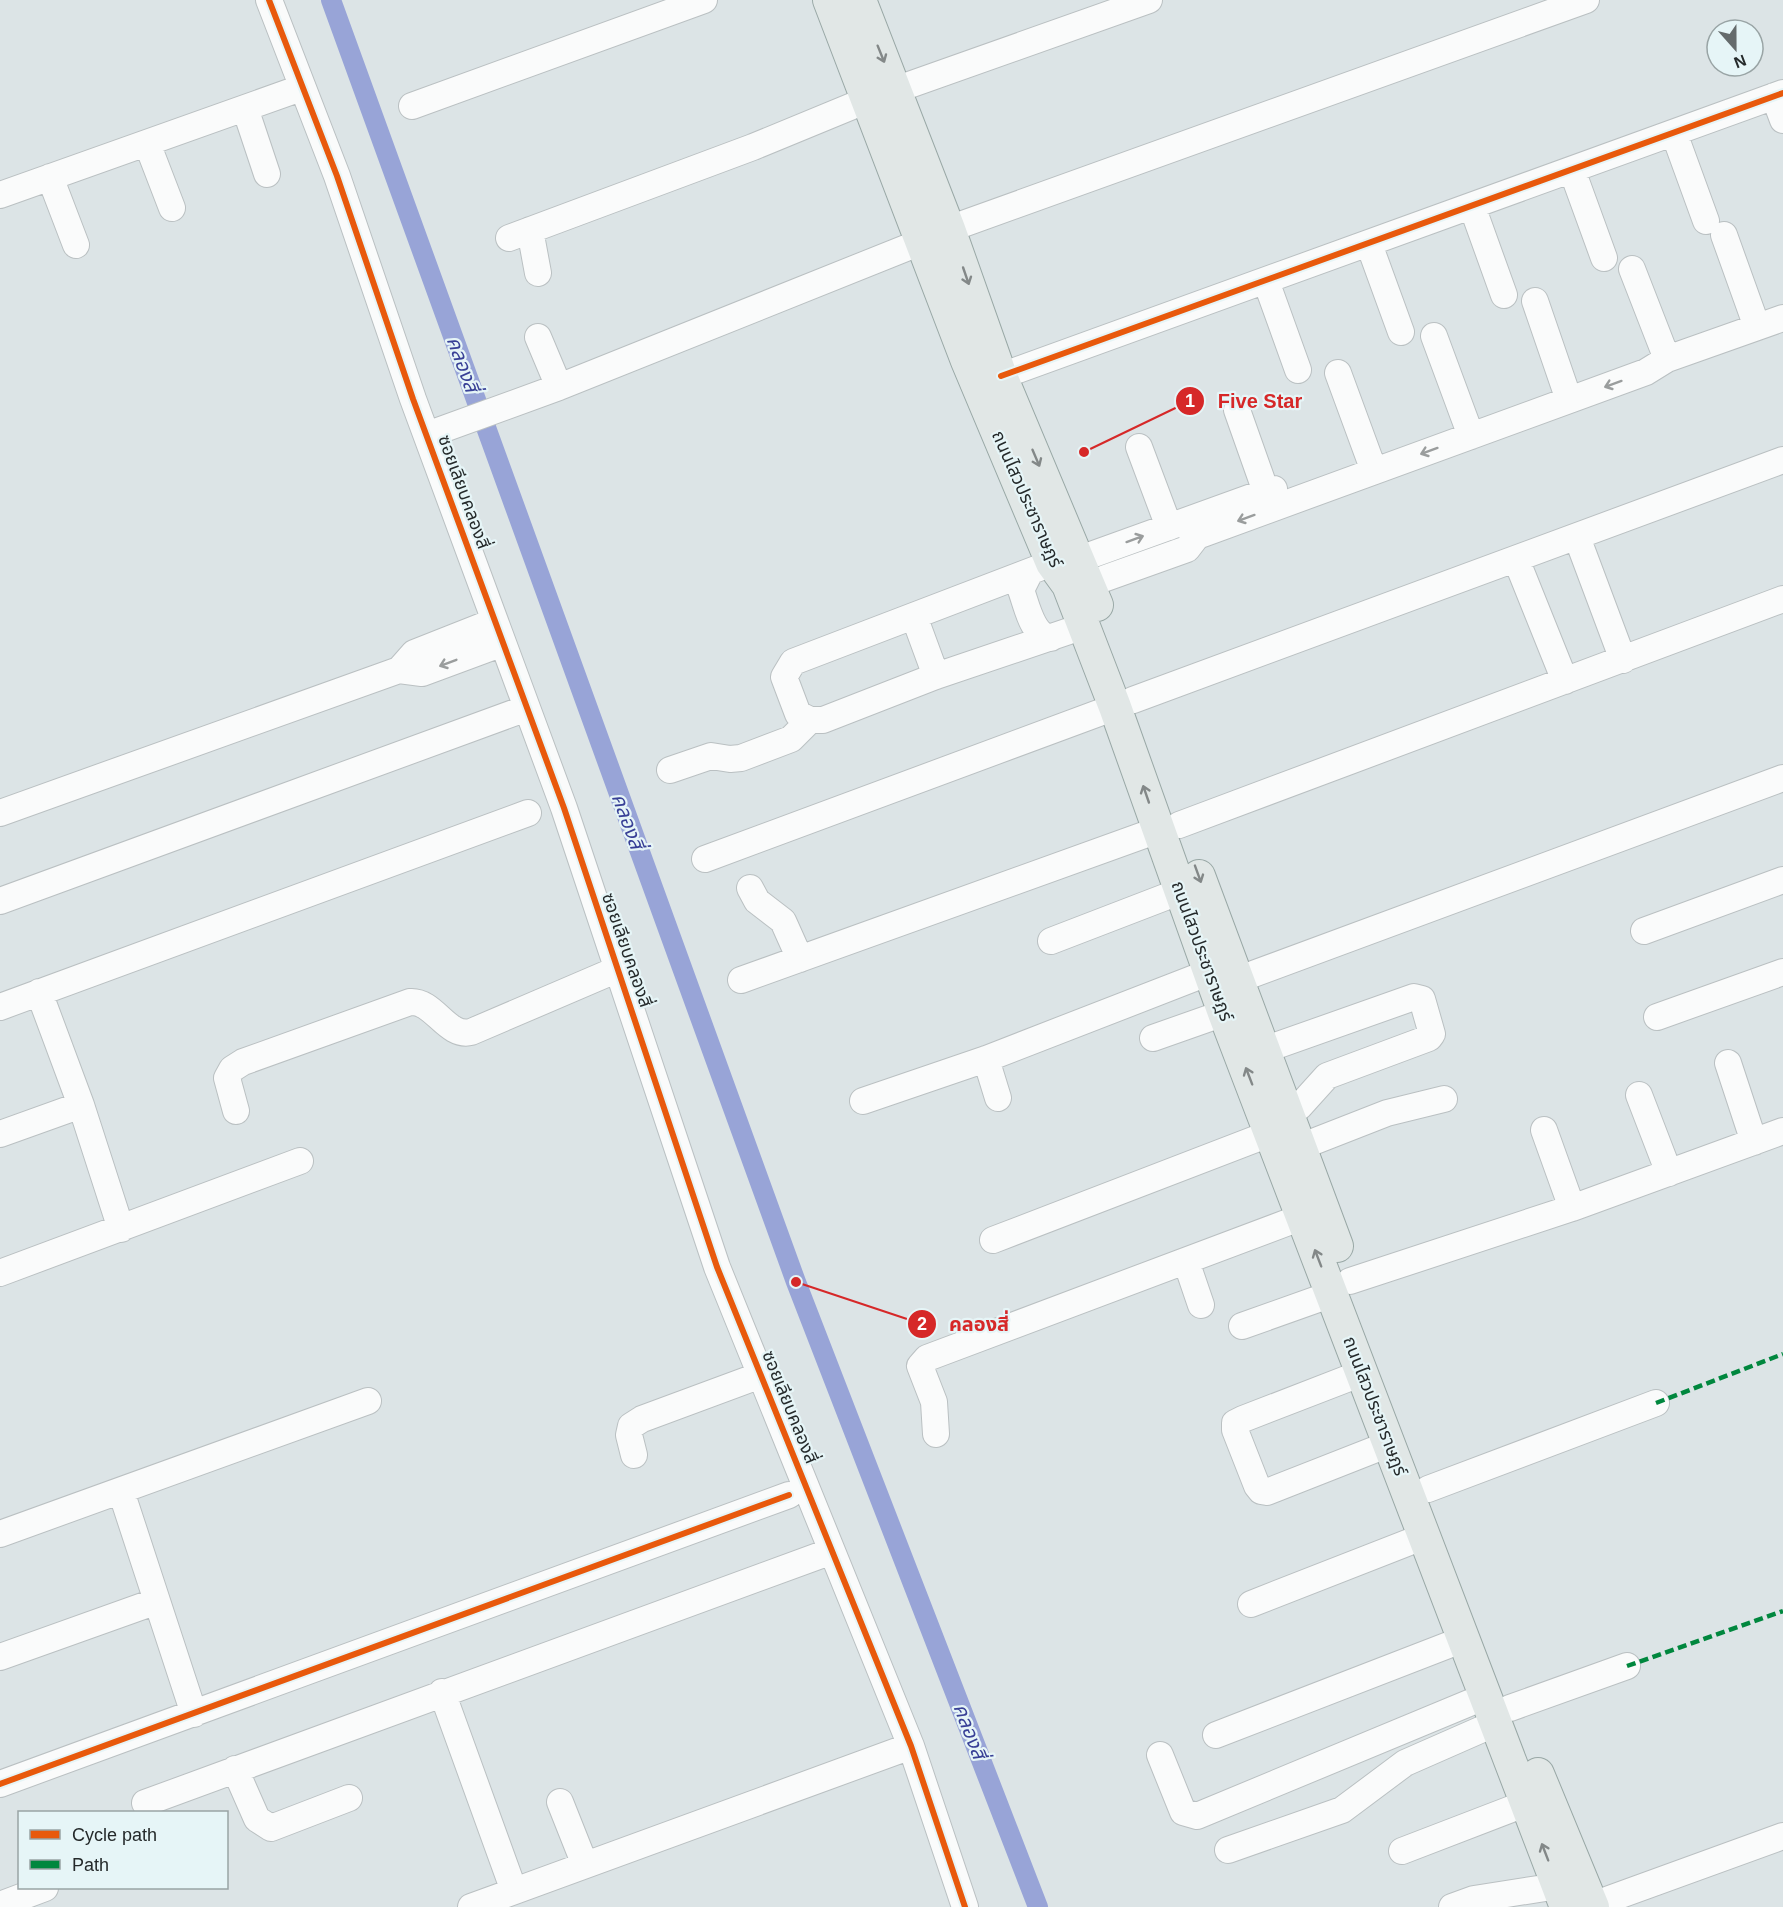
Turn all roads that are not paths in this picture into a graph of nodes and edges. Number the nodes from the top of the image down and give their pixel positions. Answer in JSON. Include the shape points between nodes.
{"nodes":[{"id":1,"x":269,"y":0,"type":"edge"},
{"id":2,"x":705,"y":0,"type":"edge"},
{"id":3,"x":829,"y":0,"type":"edge"},
{"id":4,"x":860,"y":0,"type":"edge"},
{"id":5,"x":1149,"y":0,"type":"edge"},
{"id":6,"x":1586,"y":0,"type":"edge"},
{"id":7,"x":301,"y":88,"type":"junction"},
{"id":8,"x":1779,"y":94,"type":"edge"},
{"id":9,"x":881,"y":95,"type":"junction"},
{"id":10,"x":412,"y":106,"type":"dead end"},
{"id":11,"x":245,"y":108,"type":"junction"},
{"id":12,"x":1783,"y":120,"type":"edge"},
{"id":13,"x":1674,"y":133,"type":"junction"},
{"id":14,"x":147,"y":143,"type":"junction"},
{"id":15,"x":1572,"y":170,"type":"junction"},
{"id":16,"x":267,"y":174,"type":"dead end"},
{"id":17,"x":50,"y":177,"type":"junction"},
{"id":18,"x":0,"y":195,"type":"edge"},
{"id":19,"x":1472,"y":206,"type":"junction"},
{"id":20,"x":172,"y":208,"type":"dead end"},
{"id":21,"x":935,"y":235,"type":"junction"},
{"id":22,"x":1369,"y":244,"type":"junction"},
{"id":23,"x":76,"y":245,"type":"dead end"},
{"id":24,"x":1604,"y":258,"type":"dead end"},
{"id":25,"x":1632,"y":269,"type":"dead end"},
{"id":26,"x":538,"y":273,"type":"dead end"},
{"id":27,"x":1266,"y":281,"type":"junction"},
{"id":28,"x":1504,"y":295,"type":"dead end"},
{"id":29,"x":1535,"y":302,"type":"dead end"},
{"id":30,"x":1783,"y":318,"type":"edge"},
{"id":31,"x":1757,"y":327,"type":"junction"},
{"id":32,"x":1401,"y":332,"type":"dead end"},
{"id":33,"x":1434,"y":336,"type":"dead end"},
{"id":34,"x":538,"y":337,"type":"dead end"},
{"id":35,"x":1666,"y":359,"type":"junction"},
{"id":36,"x":1298,"y":370,"type":"dead end"},
{"id":37,"x":1338,"y":373,"type":"dead end"},
{"id":38,"x":1001,"y":376,"type":"junction"},
{"id":39,"x":559,"y":387,"type":"junction"},
{"id":40,"x":1566,"y":392,"type":"junction"},
{"id":41,"x":1237,"y":410,"type":"dead end"},
{"id":42,"x":1468,"y":428,"type":"junction"},
{"id":43,"x":437,"y":432,"type":"junction"},
{"id":44,"x":1138,"y":447,"type":"dead end"},
{"id":45,"x":1783,"y":460,"type":"edge"},
{"id":46,"x":1371,"y":463,"type":"junction"},
{"id":47,"x":1266,"y":492,"type":"junction"},
{"id":48,"x":1186,"y":527,"type":"junction"},
{"id":49,"x":1577,"y":537,"type":"junction"},
{"id":50,"x":1516,"y":559,"type":"junction"},
{"id":51,"x":1063,"y":569,"type":"junction"},
{"id":52,"x":1783,"y":600,"type":"edge"},
{"id":53,"x":914,"y":616,"type":"junction"},
{"id":54,"x":1084,"y":626,"type":"junction"},
{"id":55,"x":499,"y":632,"type":"junction"},
{"id":56,"x":1051,"y":638,"type":"junction"},
{"id":57,"x":1623,"y":660,"type":"junction"},
{"id":58,"x":936,"y":676,"type":"junction"},
{"id":59,"x":1565,"y":681,"type":"junction"},
{"id":60,"x":1124,"y":704,"type":"junction"},
{"id":61,"x":527,"y":708,"type":"junction"},
{"id":62,"x":810,"y":720,"type":"junction"},
{"id":63,"x":670,"y":770,"type":"dead end"},
{"id":64,"x":1783,"y":778,"type":"edge"},
{"id":65,"x":0,"y":813,"type":"edge"},
{"id":66,"x":528,"y":813,"type":"dead end"},
{"id":67,"x":1169,"y":828,"type":"junction"},
{"id":68,"x":705,"y":859,"type":"dead end"},
{"id":69,"x":1783,"y":880,"type":"edge"},
{"id":70,"x":750,"y":888,"type":"dead end"},
{"id":71,"x":1181,"y":891,"type":"junction"},
{"id":72,"x":0,"y":901,"type":"edge"},
{"id":73,"x":1644,"y":931,"type":"dead end"},
{"id":74,"x":1051,"y":941,"type":"dead end"},
{"id":75,"x":800,"y":959,"type":"junction"},
{"id":76,"x":618,"y":969,"type":"junction"},
{"id":77,"x":1783,"y":972,"type":"edge"},
{"id":78,"x":1223,"y":976,"type":"junction"},
{"id":79,"x":741,"y":980,"type":"dead end"},
{"id":80,"x":39,"y":992,"type":"junction"},
{"id":81,"x":0,"y":1007,"type":"edge"},
{"id":82,"x":1224,"y":1013,"type":"junction"},
{"id":83,"x":1657,"y":1017,"type":"dead end"},
{"id":84,"x":1153,"y":1038,"type":"dead end"},
{"id":85,"x":1264,"y":1050,"type":"junction"},
{"id":86,"x":986,"y":1059,"type":"junction"},
{"id":87,"x":1728,"y":1063,"type":"dead end"},
{"id":88,"x":1639,"y":1095,"type":"dead end"},
{"id":89,"x":998,"y":1098,"type":"dead end"},
{"id":90,"x":1444,"y":1099,"type":"dead end"},
{"id":91,"x":863,"y":1101,"type":"dead end"},
{"id":92,"x":81,"y":1105,"type":"junction"},
{"id":93,"x":236,"y":1111,"type":"dead end"},
{"id":94,"x":1287,"y":1129,"type":"junction"},
{"id":95,"x":1544,"y":1130,"type":"dead end"},
{"id":96,"x":1783,"y":1131,"type":"edge"},
{"id":97,"x":0,"y":1134,"type":"edge"},
{"id":98,"x":1754,"y":1142,"type":"junction"},
{"id":99,"x":300,"y":1161,"type":"dead end"},
{"id":100,"x":1669,"y":1173,"type":"junction"},
{"id":101,"x":1572,"y":1208,"type":"junction"},
{"id":102,"x":1302,"y":1217,"type":"junction"},
{"id":103,"x":121,"y":1229,"type":"junction"},
{"id":104,"x":993,"y":1240,"type":"dead end"},
{"id":105,"x":1186,"y":1260,"type":"junction"},
{"id":106,"x":0,"y":1273,"type":"edge"},
{"id":107,"x":1341,"y":1288,"type":"junction"},
{"id":108,"x":1201,"y":1305,"type":"dead end"},
{"id":109,"x":1242,"y":1326,"type":"dead end"},
{"id":110,"x":1362,"y":1373,"type":"junction"},
{"id":111,"x":760,"y":1375,"type":"junction"},
{"id":112,"x":368,"y":1401,"type":"dead end"},
{"id":113,"x":1656,"y":1403,"type":"dead end"},
{"id":114,"x":936,"y":1434,"type":"dead end"},
{"id":115,"x":1389,"y":1444,"type":"junction"},
{"id":116,"x":634,"y":1455,"type":"dead end"},
{"id":117,"x":1428,"y":1489,"type":"junction"},
{"id":118,"x":121,"y":1491,"type":"junction"},
{"id":119,"x":789,"y":1495,"type":"dead end"},
{"id":120,"x":0,"y":1534,"type":"edge"},
{"id":121,"x":1425,"y":1536,"type":"junction"},
{"id":122,"x":832,"y":1551,"type":"junction"},
{"id":123,"x":157,"y":1601,"type":"junction"},
{"id":124,"x":1251,"y":1604,"type":"dead end"},
{"id":125,"x":1464,"y":1639,"type":"junction"},
{"id":126,"x":0,"y":1657,"type":"edge"},
{"id":127,"x":1627,"y":1666,"type":"dead end"},
{"id":128,"x":442,"y":1692,"type":"junction"},
{"id":129,"x":1497,"y":1709,"type":"junction"},
{"id":130,"x":194,"y":1714,"type":"junction"},
{"id":131,"x":1216,"y":1735,"type":"dead end"},
{"id":132,"x":910,"y":1746,"type":"junction"},
{"id":133,"x":1160,"y":1755,"type":"dead end"},
{"id":134,"x":235,"y":1769,"type":"junction"},
{"id":135,"x":0,"y":1784,"type":"edge"},
{"id":136,"x":349,"y":1798,"type":"dead end"},
{"id":137,"x":560,"y":1802,"type":"dead end"},
{"id":138,"x":1527,"y":1803,"type":"junction"},
{"id":139,"x":159,"y":1804,"type":"edge"},
{"id":140,"x":1783,"y":1836,"type":"edge"},
{"id":141,"x":1228,"y":1850,"type":"dead end"},
{"id":142,"x":1402,"y":1851,"type":"dead end"},
{"id":143,"x":585,"y":1865,"type":"junction"},
{"id":144,"x":40,"y":1889,"type":"edge"},
{"id":145,"x":514,"y":1891,"type":"junction"},
{"id":146,"x":1578,"y":1901,"type":"edge"},
{"id":147,"x":0,"y":1905,"type":"edge"},
{"id":148,"x":961,"y":1906,"type":"edge"},
{"id":149,"x":471,"y":1907,"type":"edge"},
{"id":150,"x":1452,"y":1907,"type":"edge"}],
"edges":[{"from":1,"to":7,"type":"street","name":"ซอยเลียบคลองสี่"},
{"from":2,"to":10,"type":"street"},
{"from":3,"to":9,"type":"main road","name":"ถนนไสวประชาราษฎร์"},
{"from":4,"to":9,"type":"main road","name":"ถนนไสวประชาราษฎร์","one_way":true},
{"from":5,"to":9,"type":"street"},
{"from":6,"to":21,"type":"street"},
{"from":7,"to":11,"type":"street"},
{"from":7,"to":43,"type":"street","name":"ซอยเลียบคลองสี่"},
{"from":8,"to":12,"type":"street"},
{"from":8,"to":13,"type":"street"},
{"from":9,"to":21,"type":"main road","name":"ถนนไสวประชาราษฎร์"},
{"from":9,"to":26,"type":"street","via":[[519,234]]},
{"from":11,"to":14,"type":"street"},
{"from":11,"to":16,"type":"street"},
{"from":13,"to":15,"type":"street"},
{"from":13,"to":31,"type":"street"},
{"from":14,"to":17,"type":"street"},
{"from":14,"to":20,"type":"street"},
{"from":15,"to":19,"type":"street"},
{"from":15,"to":24,"type":"street"},
{"from":17,"to":18,"type":"street"},
{"from":17,"to":23,"type":"street"},
{"from":19,"to":22,"type":"street"},
{"from":19,"to":28,"type":"street"},
{"from":21,"to":38,"type":"main road","name":"ถนนไสวประชาราษฎร์","one_way":true},
{"from":21,"to":39,"type":"street"},
{"from":21,"to":51,"type":"main road","name":"ถนนไสวประชาราษฎร์","via":[[967,361]]},
{"from":22,"to":27,"type":"street"},
{"from":22,"to":32,"type":"street"},
{"from":25,"to":35,"type":"street"},
{"from":27,"to":36,"type":"street"},
{"from":27,"to":38,"type":"street"},
{"from":29,"to":40,"type":"street"},
{"from":30,"to":31,"type":"street"},
{"from":31,"to":35,"type":"street"},
{"from":33,"to":42,"type":"street"},
{"from":34,"to":39,"type":"street"},
{"from":35,"to":40,"type":"street","via":[[1640,356]]},
{"from":37,"to":46,"type":"street"},
{"from":38,"to":51,"type":"main road","name":"ถนนไสวประชาราษฎร์","one_way":true},
{"from":39,"to":43,"type":"street"},
{"from":40,"to":42,"type":"street"},
{"from":41,"to":47,"type":"street"},
{"from":42,"to":46,"type":"street"},
{"from":43,"to":55,"type":"street","name":"ซอยเลียบคลองสี่"},
{"from":44,"to":48,"type":"street"},
{"from":45,"to":49,"type":"street"},
{"from":46,"to":47,"type":"street"},
{"from":46,"to":48,"type":"street","one_way":true},
{"from":47,"to":48,"type":"street"},
{"from":48,"to":51,"type":"street"},
{"from":49,"to":50,"type":"street"},
{"from":49,"to":57,"type":"street"},
{"from":50,"to":59,"type":"street"},
{"from":50,"to":60,"type":"street"},
{"from":51,"to":53,"type":"street"},
{"from":51,"to":54,"type":"main road","name":"ถนนไสวประชาราษฎร์"},
{"from":51,"to":56,"type":"street","via":[[1021,590],[1035,627]]},
{"from":51,"to":60,"type":"main road","name":"ถนนไสวประชาราษฎร์"},
{"from":52,"to":57,"type":"street"},
{"from":53,"to":58,"type":"street"},
{"from":53,"to":62,"type":"street","via":[[788,666],[784,677],[798,714]]},
{"from":54,"to":56,"type":"street"},
{"from":54,"to":60,"type":"main road","name":"ถนนไสวประชาราษฎร์"},
{"from":55,"to":61,"type":"street","name":"ซอยเลียบคลองสี่"},
{"from":55,"to":65,"type":"street","via":[[414,652],[399,670]]},
{"from":56,"to":58,"type":"street"},
{"from":57,"to":59,"type":"street"},
{"from":58,"to":62,"type":"street","via":[[823,720]]},
{"from":59,"to":67,"type":"street"},
{"from":60,"to":67,"type":"main road","name":"ถนนไสวประชาราษฎร์"},
{"from":60,"to":68,"type":"street"},
{"from":61,"to":72,"type":"street"},
{"from":61,"to":76,"type":"street","name":"ซอยเลียบคลองสี่"},
{"from":62,"to":63,"type":"street","via":[[791,739],[741,758],[711,756]]},
{"from":64,"to":78,"type":"street"},
{"from":66,"to":80,"type":"street"},
{"from":67,"to":71,"type":"main road","name":"ถนนไสวประชาราษฎร์"},
{"from":67,"to":75,"type":"street"},
{"from":67,"to":78,"type":"main road","name":"ถนนไสวประชาราษฎร์","one_way":true},
{"from":69,"to":73,"type":"street"},
{"from":70,"to":75,"type":"street","via":[[757,901],[783,921]]},
{"from":71,"to":74,"type":"street"},
{"from":71,"to":78,"type":"main road","name":"ถนนไสวประชาราษฎร์"},
{"from":75,"to":79,"type":"street"},
{"from":76,"to":93,"type":"street","via":[[471,1032],[460,1033],[420,1003],[410,1002],[243,1062],[227,1078]]},
{"from":76,"to":111,"type":"street","name":"ซอยเลียบคลองสี่","via":[[717,1267]]},
{"from":77,"to":83,"type":"street"},
{"from":78,"to":82,"type":"main road","name":"ถนนไสวประชาราษฎร์"},
{"from":78,"to":85,"type":"main road","name":"ถนนไสวประชาราษฎร์"},
{"from":78,"to":86,"type":"street"},
{"from":80,"to":81,"type":"street"},
{"from":80,"to":92,"type":"street"},
{"from":82,"to":84,"type":"street"},
{"from":94,"to":82,"type":"main road","name":"ถนนไสวประชาราษฎร์","one_way":true},
{"from":85,"to":94,"type":"main road","name":"ถนนไสวประชาราษฎร์"},
{"from":85,"to":94,"type":"street","via":[[1414,997],[1422,999],[1432,1034],[1429,1038],[1327,1076],[1299,1107]]},
{"from":86,"to":89,"type":"street"},
{"from":86,"to":91,"type":"street"},
{"from":87,"to":98,"type":"street"},
{"from":88,"to":100,"type":"street"},
{"from":90,"to":94,"type":"street","via":[[1387,1113]]},
{"from":92,"to":97,"type":"street"},
{"from":92,"to":103,"type":"street"},
{"from":94,"to":102,"type":"main road","name":"ถนนไสวประชาราษฎร์"},
{"from":94,"to":104,"type":"street"},
{"from":94,"to":107,"type":"main road","name":"ถนนไสวประชาราษฎร์"},
{"from":95,"to":101,"type":"street"},
{"from":96,"to":98,"type":"street"},
{"from":98,"to":100,"type":"street"},
{"from":99,"to":103,"type":"street"},
{"from":100,"to":101,"type":"street"},
{"from":101,"to":107,"type":"street"},
{"from":102,"to":105,"type":"street"},
{"from":107,"to":102,"type":"main road","name":"ถนนไสวประชาราษฎร์","one_way":true},
{"from":103,"to":106,"type":"street"},
{"from":105,"to":108,"type":"street"},
{"from":105,"to":114,"type":"street","via":[[925,1359],[920,1366],[934,1402]]},
{"from":107,"to":109,"type":"street"},
{"from":107,"to":110,"type":"main road","name":"ถนนไสวประชาราษฎร์"},
{"from":107,"to":117,"type":"main road","name":"ถนนไสวประชาราษฎร์"},
{"from":110,"to":115,"type":"main road","name":"ถนนไสวประชาราษฎร์"},
{"from":110,"to":115,"type":"street","via":[[1235,1423],[1238,1439],[1257,1486],[1268,1492]]},
{"from":111,"to":116,"type":"street","via":[[642,1419],[631,1426]]},
{"from":111,"to":122,"type":"street","name":"ซอยเลียบคลองสี่"},
{"from":112,"to":118,"type":"street"},
{"from":113,"to":117,"type":"street"},
{"from":115,"to":121,"type":"main road","name":"ถนนไสวประชาราษฎร์"},
{"from":117,"to":129,"type":"main road","name":"ถนนไสวประชาราษฎร์"},
{"from":118,"to":120,"type":"street"},
{"from":118,"to":123,"type":"street"},
{"from":119,"to":130,"type":"street"},
{"from":121,"to":124,"type":"street"},
{"from":121,"to":125,"type":"main road","name":"ถนนไสวประชาราษฎร์"},
{"from":122,"to":128,"type":"street"},
{"from":122,"to":132,"type":"street","name":"ซอยเลียบคลองสี่"},
{"from":123,"to":126,"type":"street"},
{"from":123,"to":130,"type":"street"},
{"from":125,"to":129,"type":"main road","name":"ถนนไสวประชาราษฎร์"},
{"from":125,"to":131,"type":"street"},
{"from":127,"to":129,"type":"street"},
{"from":128,"to":134,"type":"street"},
{"from":128,"to":145,"type":"street"},
{"from":129,"to":133,"type":"street","via":[[1197,1816],[1183,1812]]},
{"from":129,"to":138,"type":"main road","name":"ถนนไสวประชาราษฎร์"},
{"from":129,"to":141,"type":"street","via":[[1406,1763],[1342,1810]]},
{"from":129,"to":146,"type":"main road","name":"ถนนไสวประชาราษฎร์"},
{"from":130,"to":135,"type":"street"},
{"from":132,"to":143,"type":"street"},
{"from":132,"to":148,"type":"street","name":"ซอยเลียบคลองสี่"},
{"from":134,"to":136,"type":"street","via":[[257,1819],[271,1828]]},
{"from":134,"to":139,"type":"street"},
{"from":137,"to":143,"type":"street"},
{"from":138,"to":142,"type":"street"},
{"from":146,"to":138,"type":"main road","name":"ถนนไสวประชาราษฎร์","one_way":true},
{"from":140,"to":146,"type":"street"},
{"from":143,"to":145,"type":"street"},
{"from":144,"to":147,"type":"street"},
{"from":145,"to":149,"type":"street"},
{"from":146,"to":150,"type":"street","via":[[1474,1899]]}]}
